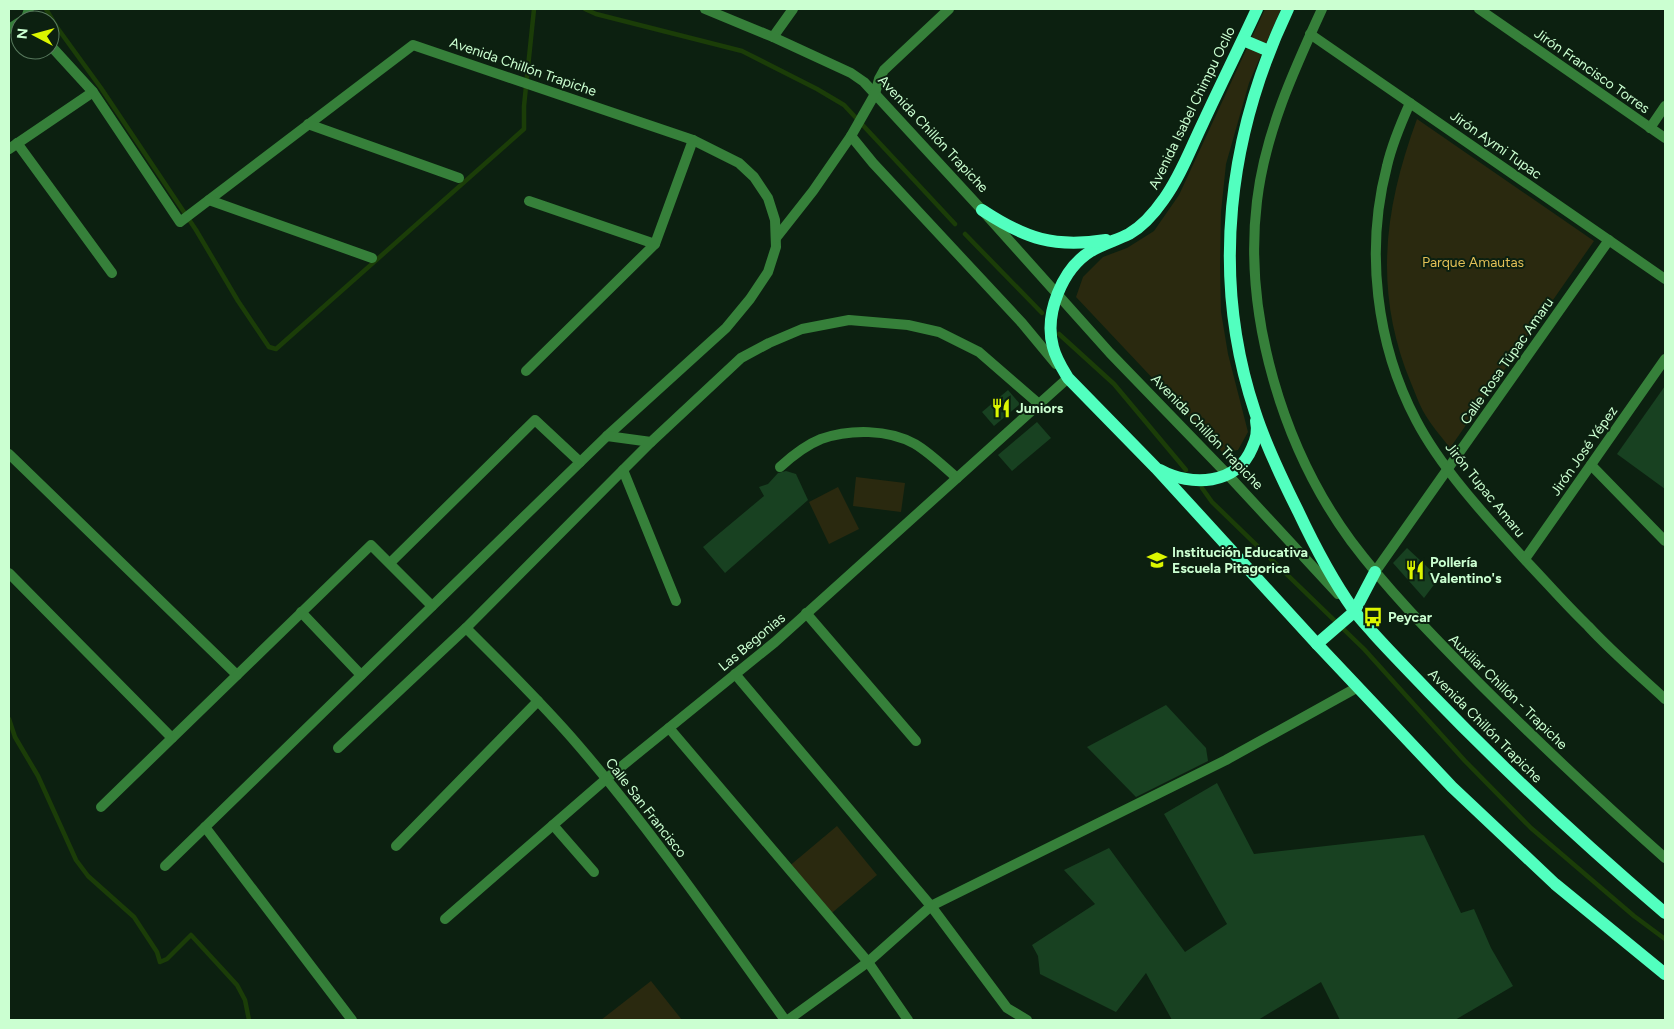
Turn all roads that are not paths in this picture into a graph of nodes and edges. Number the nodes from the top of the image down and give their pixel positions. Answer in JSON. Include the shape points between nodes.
{"nodes":[{"id":1,"x":705,"y":9,"type":"edge"},
{"id":2,"x":793,"y":9,"type":"edge"},
{"id":3,"x":949,"y":9,"type":"edge"},
{"id":4,"x":1258,"y":9,"type":"edge"},
{"id":5,"x":1288,"y":9,"type":"edge"},
{"id":6,"x":1322,"y":9,"type":"edge"},
{"id":7,"x":1479,"y":9,"type":"edge"},
{"id":8,"x":1310,"y":34,"type":"junction"},
{"id":9,"x":773,"y":37,"type":"junction"},
{"id":10,"x":1243,"y":40,"type":"junction"},
{"id":11,"x":1269,"y":50,"type":"junction"},
{"id":12,"x":60,"y":56,"type":"edge"},
{"id":13,"x":93,"y":92,"type":"junction"},
{"id":14,"x":875,"y":94,"type":"junction"},
{"id":15,"x":1410,"y":103,"type":"junction"},
{"id":16,"x":1665,"y":106,"type":"edge"},
{"id":17,"x":308,"y":124,"type":"junction"},
{"id":18,"x":1650,"y":128,"type":"junction"},
{"id":19,"x":851,"y":136,"type":"junction"},
{"id":20,"x":1665,"y":138,"type":"edge"},
{"id":21,"x":693,"y":140,"type":"junction"},
{"id":22,"x":13,"y":146,"type":"edge"},
{"id":23,"x":459,"y":178,"type":"dead end"},
{"id":24,"x":209,"y":200,"type":"junction"},
{"id":25,"x":529,"y":201,"type":"dead end"},
{"id":26,"x":982,"y":210,"type":"junction"},
{"id":27,"x":776,"y":238,"type":"junction"},
{"id":28,"x":1116,"y":239,"type":"junction"},
{"id":29,"x":1609,"y":240,"type":"junction"},
{"id":30,"x":655,"y":244,"type":"junction"},
{"id":31,"x":372,"y":258,"type":"dead end"},
{"id":32,"x":112,"y":273,"type":"dead end"},
{"id":33,"x":1665,"y":279,"type":"edge"},
{"id":34,"x":1057,"y":295,"type":"junction"},
{"id":35,"x":1665,"y":359,"type":"edge"},
{"id":36,"x":526,"y":371,"type":"dead end"},
{"id":37,"x":1068,"y":378,"type":"junction"},
{"id":38,"x":1039,"y":404,"type":"junction"},
{"id":39,"x":1254,"y":410,"type":"junction"},
{"id":40,"x":607,"y":436,"type":"junction"},
{"id":41,"x":651,"y":442,"type":"junction"},
{"id":42,"x":9,"y":454,"type":"edge"},
{"id":43,"x":580,"y":462,"type":"junction"},
{"id":44,"x":1591,"y":465,"type":"junction"},
{"id":45,"x":780,"y":467,"type":"dead end"},
{"id":46,"x":1156,"y":468,"type":"junction"},
{"id":47,"x":1448,"y":469,"type":"junction"},
{"id":48,"x":623,"y":470,"type":"junction"},
{"id":49,"x":1228,"y":475,"type":"junction"},
{"id":50,"x":957,"y":478,"type":"junction"},
{"id":51,"x":1665,"y":541,"type":"edge"},
{"id":52,"x":1525,"y":559,"type":"junction"},
{"id":53,"x":390,"y":563,"type":"junction"},
{"id":54,"x":1375,"y":572,"type":"junction"},
{"id":55,"x":9,"y":573,"type":"edge"},
{"id":56,"x":676,"y":601,"type":"dead end"},
{"id":57,"x":432,"y":606,"type":"junction"},
{"id":58,"x":301,"y":612,"type":"junction"},
{"id":59,"x":1354,"y":612,"type":"junction"},
{"id":60,"x":806,"y":614,"type":"junction"},
{"id":61,"x":466,"y":628,"type":"junction"},
{"id":62,"x":1317,"y":644,"type":"junction"},
{"id":63,"x":735,"y":674,"type":"junction"},
{"id":64,"x":237,"y":675,"type":"junction"},
{"id":65,"x":361,"y":675,"type":"junction"},
{"id":66,"x":1358,"y":687,"type":"junction"},
{"id":67,"x":1665,"y":698,"type":"edge"},
{"id":68,"x":538,"y":701,"type":"junction"},
{"id":69,"x":669,"y":728,"type":"junction"},
{"id":70,"x":172,"y":738,"type":"junction"},
{"id":71,"x":916,"y":741,"type":"dead end"},
{"id":72,"x":338,"y":748,"type":"dead end"},
{"id":73,"x":606,"y":779,"type":"junction"},
{"id":74,"x":101,"y":807,"type":"dead end"},
{"id":75,"x":553,"y":825,"type":"junction"},
{"id":76,"x":205,"y":827,"type":"junction"},
{"id":77,"x":396,"y":846,"type":"dead end"},
{"id":78,"x":1665,"y":858,"type":"edge"},
{"id":79,"x":165,"y":866,"type":"dead end"},
{"id":80,"x":594,"y":872,"type":"dead end"},
{"id":81,"x":931,"y":906,"type":"junction"},
{"id":82,"x":1665,"y":913,"type":"edge"},
{"id":83,"x":445,"y":919,"type":"dead end"},
{"id":84,"x":868,"y":962,"type":"junction"},
{"id":85,"x":1665,"y":974,"type":"edge"},
{"id":86,"x":352,"y":1020,"type":"edge"},
{"id":87,"x":786,"y":1020,"type":"edge"},
{"id":88,"x":908,"y":1020,"type":"edge"},
{"id":89,"x":1027,"y":1020,"type":"edge"}],
"edges":[{"from":1,"to":9,"type":"street","name":"Avenida Chillón Trapiche"},
{"from":2,"to":9,"type":"street"},
{"from":3,"to":14,"type":"street","via":[[884,70]]},
{"from":4,"to":10,"type":"main road","name":"Avenida Isabel Chimpu Ocllo"},
{"from":5,"to":11,"type":"main road"},
{"from":6,"to":8,"type":"street","name":"Auxiliar Chillón - Trapiche"},
{"from":7,"to":18,"type":"street","name":"Jirón Francisco Torres"},
{"from":8,"to":15,"type":"street","name":"Jirón Aymi Tupac"},
{"from":8,"to":54,"type":"street","name":"Auxiliar Chillón - Trapiche","via":[[1275,122],[1257,199],[1255,270],[1262,332],[1270,370],[1309,472],[1350,539]]},
{"from":9,"to":14,"type":"street","name":"Avenida Chillón Trapiche","via":[[851,73]]},
{"from":10,"to":11,"type":"main road"},
{"from":10,"to":28,"type":"main road","name":"Avenida Isabel Chimpu Ocllo","via":[[1175,183],[1151,215],[1129,234]]},
{"from":11,"to":39,"type":"main road","via":[[1244,131],[1232,200],[1231,286],[1235,322]]},
{"from":12,"to":13,"type":"street"},
{"from":13,"to":22,"type":"street"},
{"from":13,"to":24,"type":"street","via":[[180,222]]},
{"from":14,"to":19,"type":"street"},
{"from":14,"to":26,"type":"street","name":"Avenida Chillón Trapiche"},
{"from":15,"to":29,"type":"street","name":"Jirón Aymi Tupac"},
{"from":15,"to":47,"type":"street","name":"Jirón Tupac Amaru","via":[[1386,167],[1379,207],[1377,298],[1400,386],[1417,422]]},
{"from":16,"to":18,"type":"street"},
{"from":17,"to":21,"type":"street","name":"Avenida Chillón Trapiche","via":[[413,45]]},
{"from":17,"to":23,"type":"street"},
{"from":17,"to":24,"type":"street"},
{"from":18,"to":20,"type":"street","name":"Jirón Francisco Torres"},
{"from":19,"to":27,"type":"street"},
{"from":19,"to":37,"type":"street"},
{"from":21,"to":27,"type":"street","name":"Avenida Chillón Trapiche","via":[[738,163],[754,177],[768,198],[775,220]]},
{"from":21,"to":30,"type":"street"},
{"from":22,"to":32,"type":"street"},
{"from":24,"to":31,"type":"street"},
{"from":25,"to":30,"type":"street"},
{"from":26,"to":28,"type":"main road","via":[[1014,229],[1051,242],[1085,243]]},
{"from":26,"to":34,"type":"street","name":"Avenida Chillón Trapiche"},
{"from":27,"to":40,"type":"street","via":[[768,272],[726,328]]},
{"from":28,"to":34,"type":"main road","name":"Avenida Isabel Chimpu Ocllo","via":[[1080,260]]},
{"from":29,"to":33,"type":"street","name":"Jirón Aymi Tupac"},
{"from":29,"to":47,"type":"street","name":"Calle Rosa Túpac Amaru"},
{"from":30,"to":36,"type":"street"},
{"from":34,"to":37,"type":"main road","name":"Avenida Isabel Chimpu Ocllo","via":[[1050,330],[1053,347]]},
{"from":34,"to":49,"type":"street","name":"Avenida Chillón Trapiche"},
{"from":35,"to":44,"type":"street","name":"Jirón José Yépez"},
{"from":37,"to":38,"type":"street","name":"Las Begonias"},
{"from":37,"to":46,"type":"main road"},
{"from":38,"to":41,"type":"street","via":[[979,352],[940,332],[849,320],[802,329],[741,358]]},
{"from":38,"to":50,"type":"street","name":"Las Begonias"},
{"from":39,"to":49,"type":"main road","via":[[1257,425],[1250,454]]},
{"from":39,"to":59,"type":"main road","via":[[1322,561]]},
{"from":40,"to":41,"type":"street"},
{"from":40,"to":43,"type":"street"},
{"from":41,"to":48,"type":"street"},
{"from":42,"to":64,"type":"street"},
{"from":43,"to":53,"type":"street","via":[[535,420]]},
{"from":43,"to":57,"type":"street"},
{"from":44,"to":51,"type":"street"},
{"from":44,"to":52,"type":"street","name":"Jirón José Yépez"},
{"from":45,"to":50,"type":"street","via":[[820,440],[841,434],[870,432],[914,444]]},
{"from":46,"to":49,"type":"main road","via":[[1183,479],[1213,479]]},
{"from":46,"to":62,"type":"main road"},
{"from":47,"to":52,"type":"street","name":"Jirón Tupac Amaru"},
{"from":47,"to":54,"type":"street","name":"Calle Rosa Túpac Amaru"},
{"from":48,"to":56,"type":"street"},
{"from":48,"to":61,"type":"street"},
{"from":49,"to":59,"type":"street","name":"Avenida Chillón Trapiche"},
{"from":50,"to":60,"type":"street","name":"Las Begonias"},
{"from":52,"to":67,"type":"street","name":"Jirón Tupac Amaru","via":[[1589,628]]},
{"from":53,"to":57,"type":"street"},
{"from":53,"to":58,"type":"street","via":[[371,545]]},
{"from":54,"to":59,"type":"main road"},
{"from":54,"to":78,"type":"street","name":"Auxiliar Chillón - Trapiche","via":[[1503,708]]},
{"from":55,"to":70,"type":"street"},
{"from":57,"to":65,"type":"street"},
{"from":58,"to":64,"type":"street"},
{"from":58,"to":65,"type":"street"},
{"from":59,"to":62,"type":"main road"},
{"from":59,"to":82,"type":"main road","name":"Avenida Chillón Trapiche","via":[[1508,772]]},
{"from":60,"to":63,"type":"street","name":"Las Begonias"},
{"from":60,"to":71,"type":"street"},
{"from":61,"to":68,"type":"street","name":"Calle San Francisco"},
{"from":61,"to":72,"type":"street"},
{"from":62,"to":66,"type":"main road"},
{"from":63,"to":69,"type":"street","name":"Las Begonias"},
{"from":63,"to":81,"type":"street"},
{"from":64,"to":70,"type":"street"},
{"from":65,"to":76,"type":"street"},
{"from":66,"to":81,"type":"street","via":[[1226,760]]},
{"from":66,"to":85,"type":"main road","via":[[1508,842]]},
{"from":68,"to":73,"type":"street","name":"Calle San Francisco"},
{"from":68,"to":77,"type":"street"},
{"from":69,"to":73,"type":"street","name":"Las Begonias"},
{"from":69,"to":84,"type":"street"},
{"from":70,"to":74,"type":"street"},
{"from":73,"to":75,"type":"street","name":"Las Begonias"},
{"from":73,"to":87,"type":"street","name":"Calle San Francisco","via":[[673,864]]},
{"from":75,"to":80,"type":"street"},
{"from":75,"to":83,"type":"street","name":"Las Begonias"},
{"from":76,"to":79,"type":"street"},
{"from":76,"to":86,"type":"street"},
{"from":81,"to":84,"type":"street"},
{"from":81,"to":89,"type":"street","via":[[1006,1008]]},
{"from":84,"to":87,"type":"street"},
{"from":84,"to":88,"type":"street"}]}
